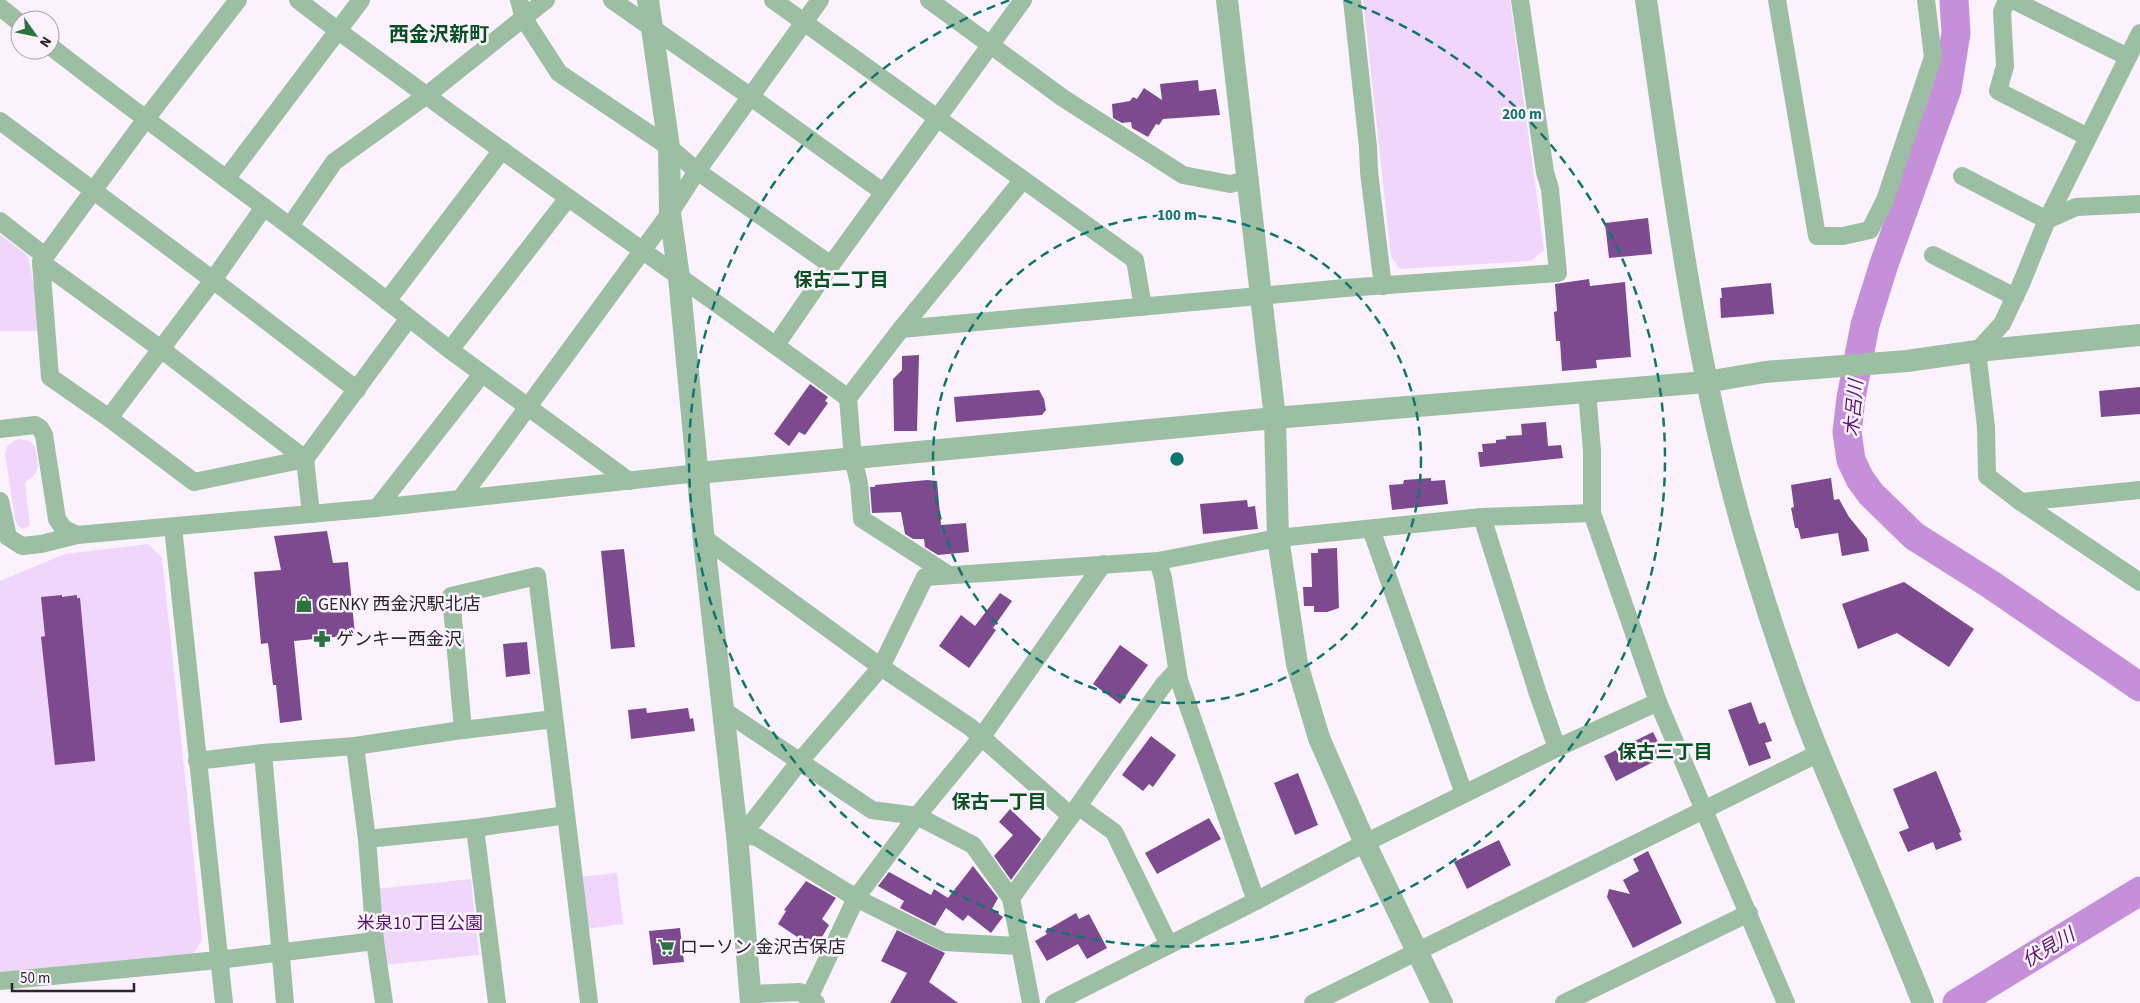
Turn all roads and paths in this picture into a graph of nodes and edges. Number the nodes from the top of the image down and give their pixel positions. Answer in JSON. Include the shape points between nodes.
{"nodes":[{"id":1,"x":238,"y":0,"type":"edge"},
{"id":2,"x":298,"y":0,"type":"edge"},
{"id":3,"x":361,"y":0,"type":"edge"},
{"id":4,"x":519,"y":0,"type":"edge"},
{"id":5,"x":546,"y":0,"type":"edge"},
{"id":6,"x":612,"y":0,"type":"edge"},
{"id":7,"x":648,"y":0,"type":"edge"},
{"id":8,"x":773,"y":0,"type":"edge"},
{"id":9,"x":820,"y":0,"type":"edge"},
{"id":10,"x":929,"y":0,"type":"edge"},
{"id":11,"x":1023,"y":0,"type":"edge"},
{"id":12,"x":1227,"y":0,"type":"edge"},
{"id":13,"x":1352,"y":0,"type":"edge"},
{"id":14,"x":1520,"y":0,"type":"edge"},
{"id":15,"x":1646,"y":0,"type":"edge"},
{"id":16,"x":1778,"y":0,"type":"edge"},
{"id":17,"x":1926,"y":0,"type":"edge"},
{"id":18,"x":2007,"y":0,"type":"edge"},
{"id":19,"x":2013,"y":0,"type":"edge"},
{"id":20,"x":524,"y":19,"type":"junction"},
{"id":21,"x":804,"y":22,"type":"junction"},
{"id":22,"x":651,"y":28,"type":"junction"},
{"id":23,"x":338,"y":32,"type":"junction"},
{"id":24,"x":2140,"y":33,"type":"edge"},
{"id":25,"x":990,"y":46,"type":"junction"},
{"id":26,"x":60,"y":54,"type":"edge"},
{"id":27,"x":2128,"y":57,"type":"junction"},
{"id":28,"x":427,"y":95,"type":"junction"},
{"id":29,"x":751,"y":96,"type":"junction"},
{"id":30,"x":937,"y":117,"type":"junction"},
{"id":31,"x":145,"y":120,"type":"junction"},
{"id":32,"x":0,"y":121,"type":"edge"},
{"id":33,"x":2088,"y":137,"type":"junction"},
{"id":34,"x":669,"y":147,"type":"junction"},
{"id":35,"x":502,"y":150,"type":"junction"},
{"id":36,"x":698,"y":170,"type":"junction"},
{"id":37,"x":1962,"y":176,"type":"dead end"},
{"id":38,"x":226,"y":179,"type":"junction"},
{"id":39,"x":1248,"y":180,"type":"junction"},
{"id":40,"x":1022,"y":181,"type":"junction"},
{"id":41,"x":93,"y":192,"type":"junction"},
{"id":42,"x":883,"y":192,"type":"junction"},
{"id":43,"x":568,"y":198,"type":"junction"},
{"id":44,"x":2140,"y":204,"type":"edge"},
{"id":45,"x":264,"y":207,"type":"junction"},
{"id":46,"x":670,"y":213,"type":"junction"},
{"id":47,"x":2047,"y":220,"type":"junction"},
{"id":48,"x":0,"y":221,"type":"edge"},
{"id":49,"x":290,"y":226,"type":"junction"},
{"id":50,"x":643,"y":249,"type":"junction"},
{"id":51,"x":1933,"y":255,"type":"dead end"},
{"id":52,"x":43,"y":259,"type":"junction"},
{"id":53,"x":831,"y":264,"type":"junction"},
{"id":54,"x":680,"y":277,"type":"junction"},
{"id":55,"x":213,"y":280,"type":"junction"},
{"id":56,"x":1383,"y":286,"type":"junction"},
{"id":57,"x":1261,"y":296,"type":"junction"},
{"id":58,"x":2014,"y":297,"type":"junction"},
{"id":59,"x":387,"y":301,"type":"junction"},
{"id":60,"x":1143,"y":307,"type":"junction"},
{"id":61,"x":409,"y":318,"type":"junction"},
{"id":62,"x":901,"y":330,"type":"junction"},
{"id":63,"x":2140,"y":335,"type":"edge"},
{"id":64,"x":776,"y":346,"type":"junction"},
{"id":65,"x":161,"y":349,"type":"junction"},
{"id":66,"x":450,"y":350,"type":"junction"},
{"id":67,"x":1977,"y":351,"type":"junction"},
{"id":68,"x":482,"y":374,"type":"junction"},
{"id":69,"x":1706,"y":382,"type":"junction"},
{"id":70,"x":357,"y":390,"type":"junction"},
{"id":71,"x":1587,"y":391,"type":"junction"},
{"id":72,"x":848,"y":398,"type":"junction"},
{"id":73,"x":528,"y":408,"type":"junction"},
{"id":74,"x":109,"y":418,"type":"junction"},
{"id":75,"x":1275,"y":418,"type":"junction"},
{"id":76,"x":0,"y":431,"type":"edge"},
{"id":77,"x":305,"y":459,"type":"junction"},
{"id":78,"x":853,"y":459,"type":"junction"},
{"id":79,"x":698,"y":473,"type":"junction"},
{"id":80,"x":629,"y":481,"type":"junction"},
{"id":81,"x":2140,"y":490,"type":"edge"},
{"id":82,"x":0,"y":493,"type":"edge"},
{"id":83,"x":461,"y":498,"type":"junction"},
{"id":84,"x":0,"y":501,"type":"edge"},
{"id":85,"x":2021,"y":502,"type":"junction"},
{"id":86,"x":377,"y":508,"type":"junction"},
{"id":87,"x":1592,"y":513,"type":"junction"},
{"id":88,"x":311,"y":514,"type":"junction"},
{"id":89,"x":1482,"y":517,"type":"junction"},
{"id":90,"x":173,"y":527,"type":"junction"},
{"id":91,"x":1371,"y":529,"type":"junction"},
{"id":92,"x":77,"y":534,"type":"junction"},
{"id":93,"x":704,"y":538,"type":"junction"},
{"id":94,"x":1278,"y":538,"type":"junction"},
{"id":95,"x":22,"y":546,"type":"junction"},
{"id":96,"x":1158,"y":561,"type":"junction"},
{"id":97,"x":1103,"y":564,"type":"junction"},
{"id":98,"x":949,"y":575,"type":"junction"},
{"id":99,"x":2140,"y":582,"type":"edge"},
{"id":100,"x":881,"y":667,"type":"junction"},
{"id":101,"x":1177,"y":670,"type":"junction"},
{"id":102,"x":1658,"y":702,"type":"junction"},
{"id":103,"x":723,"y":710,"type":"junction"},
{"id":104,"x":554,"y":719,"type":"junction"},
{"id":105,"x":468,"y":729,"type":"junction"},
{"id":106,"x":981,"y":738,"type":"junction"},
{"id":107,"x":355,"y":746,"type":"junction"},
{"id":108,"x":1557,"y":748,"type":"junction"},
{"id":109,"x":263,"y":753,"type":"junction"},
{"id":110,"x":1819,"y":753,"type":"junction"},
{"id":111,"x":197,"y":761,"type":"junction"},
{"id":112,"x":800,"y":761,"type":"junction"},
{"id":113,"x":1464,"y":794,"type":"junction"},
{"id":114,"x":1706,"y":809,"type":"junction"},
{"id":115,"x":1074,"y":811,"type":"junction"},
{"id":116,"x":566,"y":815,"type":"junction"},
{"id":117,"x":918,"y":816,"type":"junction"},
{"id":118,"x":475,"y":828,"type":"junction"},
{"id":119,"x":738,"y":834,"type":"junction"},
{"id":120,"x":367,"y":839,"type":"junction"},
{"id":121,"x":1365,"y":843,"type":"junction"},
{"id":122,"x":856,"y":898,"type":"junction"},
{"id":123,"x":1011,"y":898,"type":"junction"},
{"id":124,"x":1256,"y":901,"type":"junction"},
{"id":125,"x":1749,"y":913,"type":"junction"},
{"id":126,"x":375,"y":941,"type":"junction"},
{"id":127,"x":1169,"y":945,"type":"junction"},
{"id":128,"x":1020,"y":946,"type":"junction"},
{"id":129,"x":280,"y":952,"type":"junction"},
{"id":130,"x":1418,"y":952,"type":"junction"},
{"id":131,"x":218,"y":960,"type":"junction"},
{"id":132,"x":0,"y":981,"type":"edge"},
{"id":133,"x":751,"y":999,"type":"edge"},
{"id":134,"x":812,"y":1000,"type":"edge"},
{"id":135,"x":224,"y":1003,"type":"edge"},
{"id":136,"x":285,"y":1003,"type":"edge"},
{"id":137,"x":384,"y":1003,"type":"edge"},
{"id":138,"x":497,"y":1003,"type":"edge"},
{"id":139,"x":589,"y":1003,"type":"edge"},
{"id":140,"x":1031,"y":1003,"type":"edge"},
{"id":141,"x":1054,"y":1003,"type":"edge"},
{"id":142,"x":1313,"y":1003,"type":"edge"},
{"id":143,"x":1442,"y":1003,"type":"edge"},
{"id":144,"x":1564,"y":1003,"type":"edge"},
{"id":145,"x":1786,"y":1003,"type":"edge"},
{"id":146,"x":1923,"y":1003,"type":"edge"}],
"edges":[{"from":1,"to":31,"type":"street"},
{"from":2,"to":23,"type":"street"},
{"from":3,"to":23,"type":"street"},
{"from":4,"to":20,"type":"street"},
{"from":5,"to":20,"type":"street"},
{"from":6,"to":22,"type":"street"},
{"from":7,"to":22,"type":"street"},
{"from":8,"to":21,"type":"street"},
{"from":9,"to":21,"type":"street"},
{"from":10,"to":25,"type":"street"},
{"from":11,"to":25,"type":"street"},
{"from":12,"to":39,"type":"street"},
{"from":13,"to":56,"type":"street"},
{"from":14,"to":56,"type":"street","via":[[1550,189],[1558,273]]},
{"from":15,"to":69,"type":"street"},
{"from":16,"to":17,"type":"street","via":[[1817,236],[1843,236],[1870,230],[1885,200],[1933,57]]},
{"from":18,"to":33,"type":"street","via":[[2002,12],[2005,66],[1998,91]]},
{"from":19,"to":27,"type":"street"},
{"from":20,"to":28,"type":"street"},
{"from":20,"to":34,"type":"street","via":[[560,73]]},
{"from":21,"to":29,"type":"street"},
{"from":21,"to":30,"type":"street"},
{"from":22,"to":29,"type":"street"},
{"from":22,"to":34,"type":"street"},
{"from":23,"to":28,"type":"street"},
{"from":23,"to":38,"type":"street"},
{"from":24,"to":27,"type":"street"},
{"from":25,"to":30,"type":"street"},
{"from":25,"to":39,"type":"street","via":[[1063,98],[1183,175],[1230,184]]},
{"from":26,"to":31,"type":"street"},
{"from":27,"to":33,"type":"street"},
{"from":28,"to":35,"type":"street"},
{"from":28,"to":49,"type":"street","via":[[334,162]]},
{"from":29,"to":36,"type":"street"},
{"from":29,"to":42,"type":"street"},
{"from":30,"to":40,"type":"street"},
{"from":30,"to":42,"type":"street"},
{"from":31,"to":38,"type":"street"},
{"from":31,"to":41,"type":"street"},
{"from":32,"to":41,"type":"street"},
{"from":33,"to":47,"type":"street"},
{"from":34,"to":36,"type":"street"},
{"from":34,"to":46,"type":"street"},
{"from":35,"to":43,"type":"street"},
{"from":35,"to":59,"type":"street"},
{"from":36,"to":46,"type":"street"},
{"from":36,"to":53,"type":"street"},
{"from":37,"to":47,"type":"street"},
{"from":38,"to":45,"type":"street"},
{"from":39,"to":57,"type":"street"},
{"from":40,"to":60,"type":"street","via":[[1135,260]]},
{"from":40,"to":62,"type":"street"},
{"from":41,"to":52,"type":"street"},
{"from":41,"to":55,"type":"street"},
{"from":42,"to":53,"type":"street"},
{"from":43,"to":50,"type":"street"},
{"from":43,"to":66,"type":"street"},
{"from":44,"to":47,"type":"street","via":[[2076,208]]},
{"from":45,"to":49,"type":"street"},
{"from":45,"to":55,"type":"street"},
{"from":46,"to":50,"type":"street"},
{"from":46,"to":54,"type":"street"},
{"from":47,"to":58,"type":"street"},
{"from":48,"to":52,"type":"street"},
{"from":49,"to":59,"type":"street"},
{"from":50,"to":54,"type":"street"},
{"from":50,"to":73,"type":"street"},
{"from":51,"to":58,"type":"street"},
{"from":52,"to":65,"type":"street"},
{"from":52,"to":74,"type":"street","via":[[50,377]]},
{"from":53,"to":64,"type":"street"},
{"from":54,"to":64,"type":"street"},
{"from":54,"to":79,"type":"street"},
{"from":55,"to":65,"type":"street"},
{"from":55,"to":70,"type":"street"},
{"from":56,"to":57,"type":"street"},
{"from":57,"to":60,"type":"street"},
{"from":57,"to":75,"type":"street"},
{"from":58,"to":67,"type":"street","via":[[2002,324]]},
{"from":59,"to":61,"type":"street"},
{"from":60,"to":62,"type":"street"},
{"from":61,"to":66,"type":"street"},
{"from":61,"to":70,"type":"street"},
{"from":62,"to":72,"type":"street"},
{"from":63,"to":67,"type":"street"},
{"from":64,"to":72,"type":"street"},
{"from":65,"to":74,"type":"street"},
{"from":65,"to":77,"type":"street"},
{"from":66,"to":68,"type":"street"},
{"from":67,"to":69,"type":"street","via":[[1907,361],[1765,372]]},
{"from":67,"to":85,"type":"street","via":[[1986,427],[1987,476]]},
{"from":68,"to":73,"type":"street"},
{"from":68,"to":86,"type":"street"},
{"from":69,"to":71,"type":"street"},
{"from":69,"to":110,"type":"street","via":[[1747,545],[1779,646]]},
{"from":70,"to":77,"type":"street"},
{"from":71,"to":75,"type":"street"},
{"from":71,"to":87,"type":"street","via":[[1592,451]]},
{"from":72,"to":78,"type":"street"},
{"from":73,"to":80,"type":"street"},
{"from":73,"to":83,"type":"street"},
{"from":74,"to":77,"type":"street","via":[[194,482]]},
{"from":75,"to":78,"type":"street"},
{"from":75,"to":94,"type":"street"},
{"from":76,"to":92,"type":"street","via":[[30,433],[41,442],[48,512]]},
{"from":77,"to":88,"type":"street"},
{"from":78,"to":79,"type":"street"},
{"from":78,"to":98,"type":"street","via":[[862,519]]},
{"from":79,"to":80,"type":"street"},
{"from":79,"to":93,"type":"street"},
{"from":80,"to":83,"type":"street"},
{"from":81,"to":85,"type":"street"},
{"from":82,"to":95,"type":"street","via":[[7,532]]},
{"from":83,"to":86,"type":"street"},
{"from":84,"to":95,"type":"street","via":[[8,537]]},
{"from":85,"to":99,"type":"street"},
{"from":86,"to":88,"type":"street"},
{"from":87,"to":89,"type":"street"},
{"from":87,"to":102,"type":"street"},
{"from":88,"to":90,"type":"street"},
{"from":89,"to":91,"type":"street"},
{"from":89,"to":108,"type":"street"},
{"from":90,"to":92,"type":"street"},
{"from":90,"to":111,"type":"street"},
{"from":91,"to":94,"type":"street"},
{"from":91,"to":113,"type":"street"},
{"from":92,"to":95,"type":"street"},
{"from":93,"to":100,"type":"street"},
{"from":93,"to":103,"type":"street"},
{"from":94,"to":96,"type":"street"},
{"from":94,"to":121,"type":"street","via":[[1297,664],[1319,738]]},
{"from":96,"to":97,"type":"street"},
{"from":96,"to":101,"type":"street"},
{"from":97,"to":98,"type":"street"},
{"from":97,"to":106,"type":"street"},
{"from":98,"to":100,"type":"street","via":[[925,576]]},
{"from":100,"to":106,"type":"street","via":[[970,727]]},
{"from":100,"to":112,"type":"street"},
{"from":101,"to":115,"type":"street"},
{"from":101,"to":124,"type":"street"},
{"from":102,"to":108,"type":"street"},
{"from":102,"to":114,"type":"street"},
{"from":103,"to":112,"type":"street"},
{"from":103,"to":119,"type":"street"},
{"from":104,"to":105,"type":"street"},
{"from":104,"to":105,"type":"street","via":[[537,576],[451,596],[463,730]]},
{"from":104,"to":116,"type":"street"},
{"from":105,"to":107,"type":"street"},
{"from":106,"to":115,"type":"street"},
{"from":106,"to":117,"type":"street"},
{"from":107,"to":109,"type":"street"},
{"from":107,"to":120,"type":"street"},
{"from":108,"to":113,"type":"street"},
{"from":109,"to":111,"type":"street"},
{"from":109,"to":129,"type":"street"},
{"from":110,"to":114,"type":"street"},
{"from":110,"to":146,"type":"street"},
{"from":111,"to":131,"type":"street"},
{"from":112,"to":117,"type":"street","via":[[872,810]]},
{"from":112,"to":119,"type":"street","via":[[754,820]]},
{"from":113,"to":121,"type":"street"},
{"from":114,"to":125,"type":"street"},
{"from":114,"to":130,"type":"street"},
{"from":115,"to":123,"type":"street"},
{"from":115,"to":127,"type":"street","via":[[1114,832]]},
{"from":116,"to":118,"type":"street"},
{"from":116,"to":139,"type":"street"},
{"from":117,"to":122,"type":"street"},
{"from":117,"to":123,"type":"street","via":[[973,845]]},
{"from":118,"to":120,"type":"street"},
{"from":118,"to":138,"type":"street"},
{"from":119,"to":122,"type":"street","via":[[757,837]]},
{"from":119,"to":133,"type":"street"},
{"from":120,"to":126,"type":"street"},
{"from":121,"to":124,"type":"street"},
{"from":121,"to":130,"type":"street"},
{"from":122,"to":128,"type":"street","via":[[944,942]]},
{"from":122,"to":134,"type":"street"},
{"from":123,"to":128,"type":"street"},
{"from":124,"to":127,"type":"street"},
{"from":125,"to":144,"type":"street"},
{"from":125,"to":145,"type":"street"},
{"from":126,"to":129,"type":"street"},
{"from":126,"to":137,"type":"street"},
{"from":127,"to":141,"type":"street"},
{"from":128,"to":140,"type":"street"},
{"from":129,"to":131,"type":"street"},
{"from":129,"to":136,"type":"street"},
{"from":130,"to":142,"type":"street"},
{"from":130,"to":143,"type":"street"},
{"from":131,"to":132,"type":"street"},
{"from":131,"to":135,"type":"street"},
{"from":133,"to":134,"type":"street","via":[[800,992]]}]}
